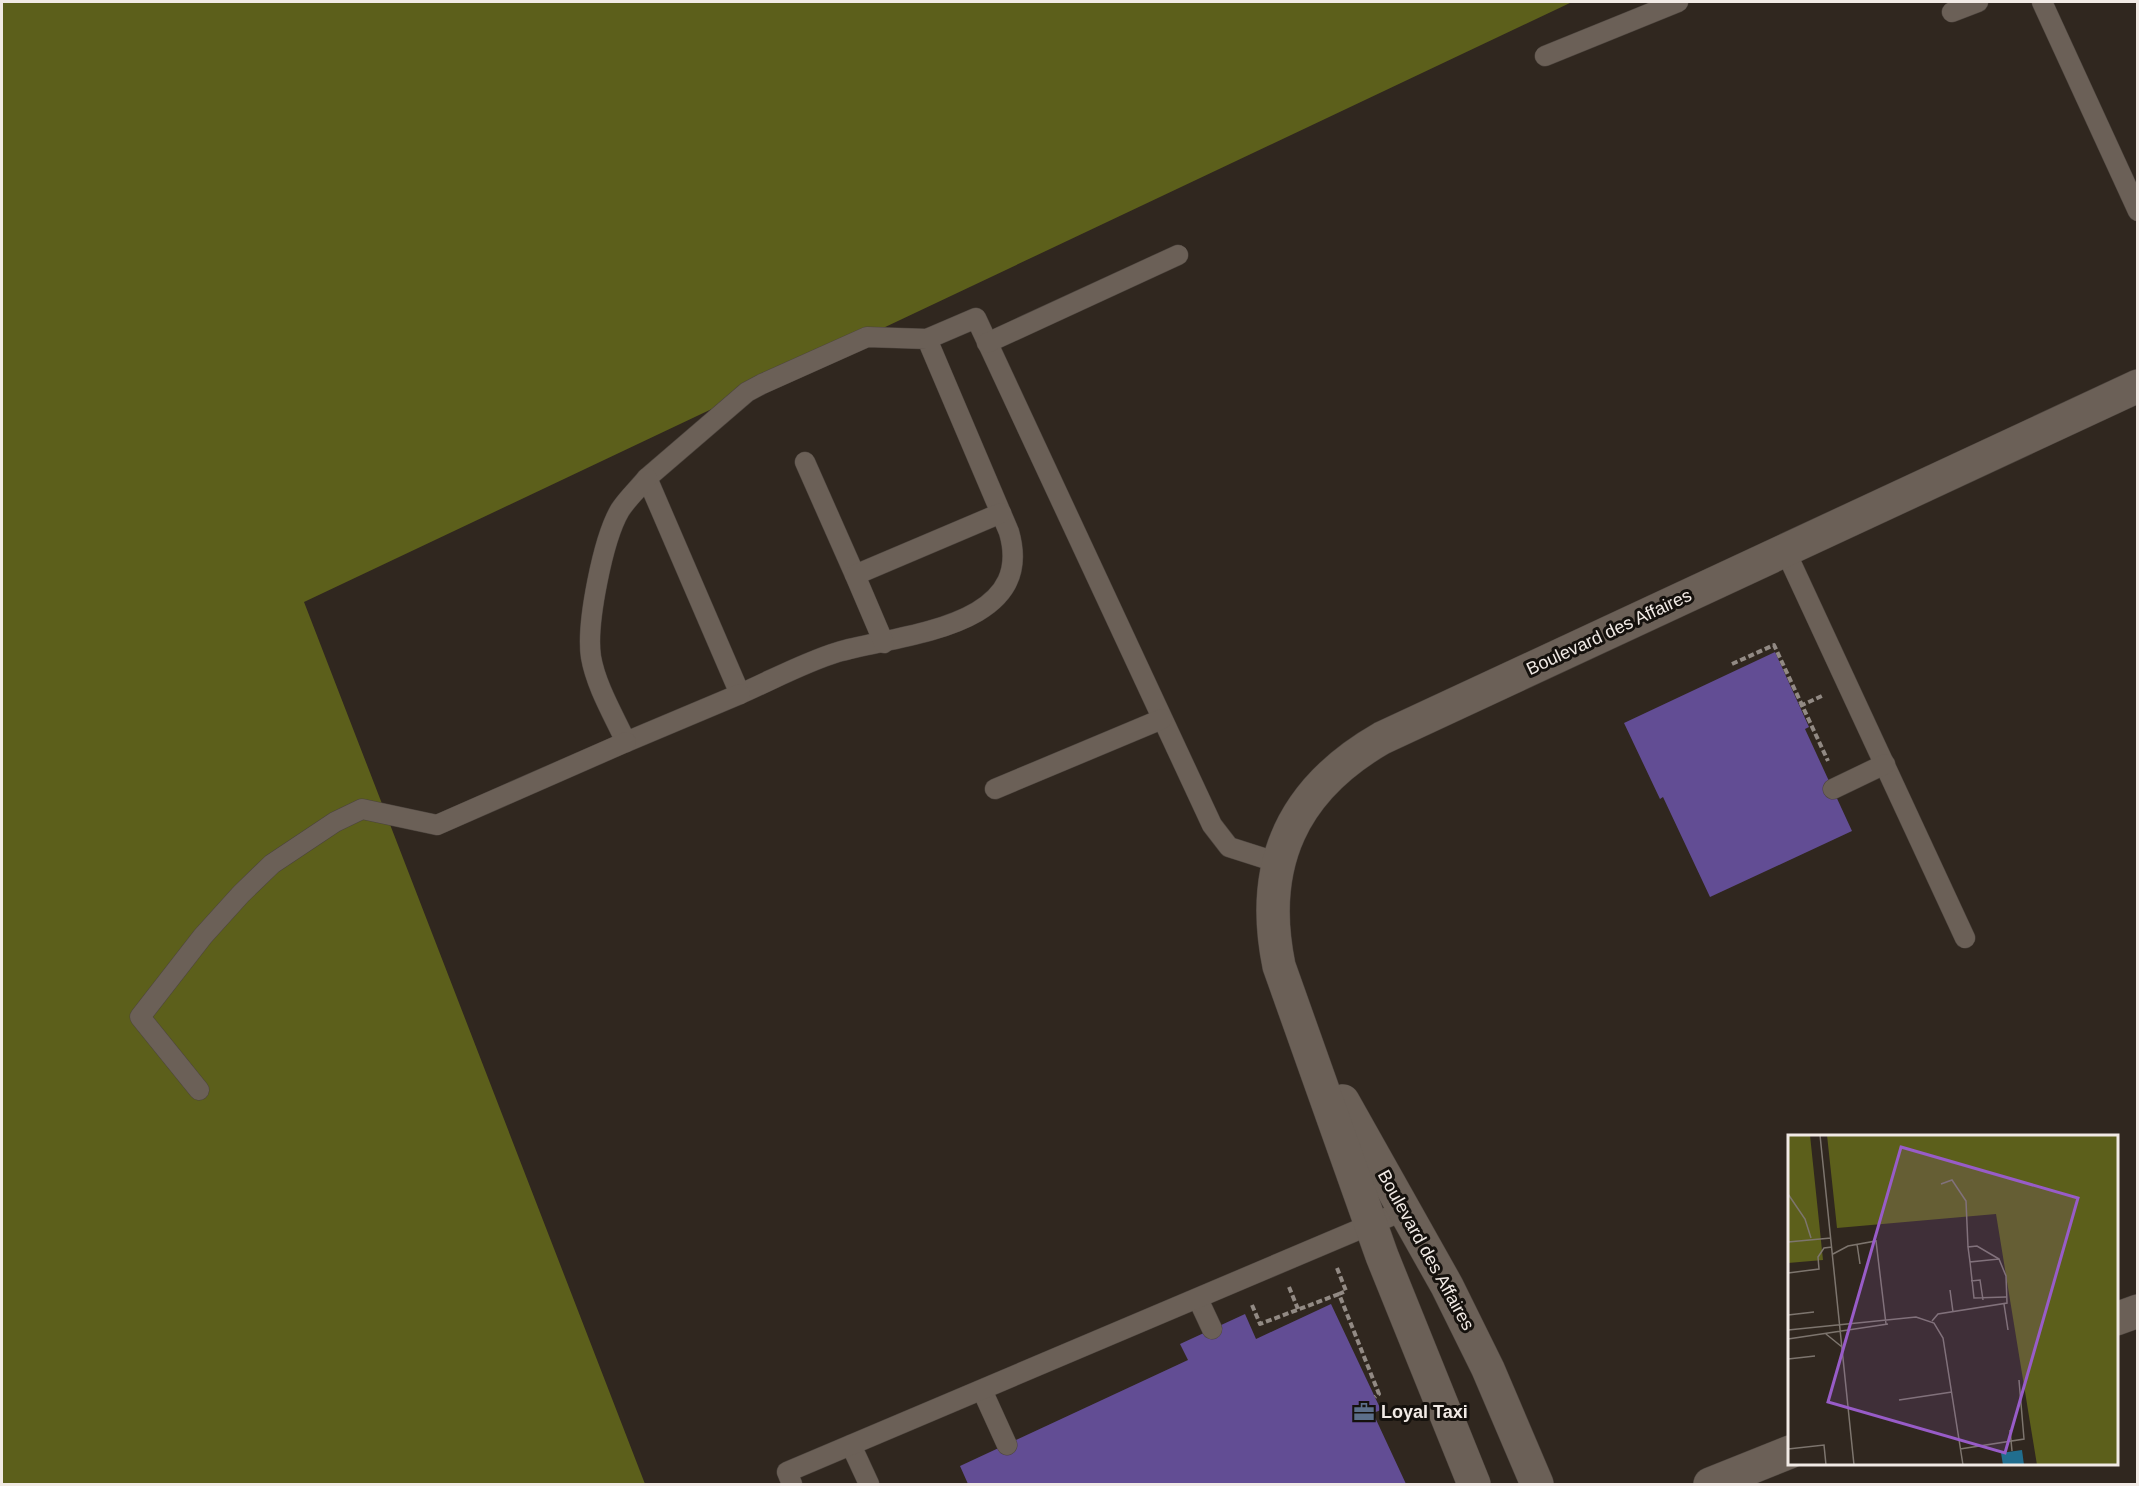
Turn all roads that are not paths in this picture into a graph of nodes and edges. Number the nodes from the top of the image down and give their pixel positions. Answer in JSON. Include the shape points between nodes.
{"nodes":[{"id":1,"x":1678,"y":2,"type":"edge"},
{"id":2,"x":1978,"y":2,"type":"edge"},
{"id":3,"x":2042,"y":2,"type":"edge"},
{"id":4,"x":1952,"y":12,"type":"dead end"},
{"id":5,"x":1545,"y":56,"type":"dead end"},
{"id":6,"x":2138,"y":211,"type":"edge"},
{"id":7,"x":1178,"y":255,"type":"dead end"},
{"id":8,"x":927,"y":339,"type":"junction"},
{"id":9,"x":987,"y":343,"type":"junction"},
{"id":10,"x":2138,"y":386,"type":"edge"},
{"id":11,"x":806,"y":462,"type":"dead end"},
{"id":12,"x":647,"y":478,"type":"junction"},
{"id":13,"x":1001,"y":513,"type":"junction"},
{"id":14,"x":1785,"y":550,"type":"junction"},
{"id":15,"x":855,"y":575,"type":"junction"},
{"id":16,"x":884,"y":643,"type":"junction"},
{"id":17,"x":740,"y":694,"type":"junction"},
{"id":18,"x":1162,"y":719,"type":"junction"},
{"id":19,"x":626,"y":742,"type":"junction"},
{"id":20,"x":1885,"y":765,"type":"junction"},
{"id":21,"x":995,"y":789,"type":"dead end"},
{"id":22,"x":1833,"y":789,"type":"dead end"},
{"id":23,"x":1279,"y":863,"type":"junction"},
{"id":24,"x":1965,"y":938,"type":"dead end"},
{"id":25,"x":1298,"y":1024,"type":"junction"},
{"id":26,"x":199,"y":1090,"type":"dead end"},
{"id":27,"x":1405,"y":1210,"type":"junction"},
{"id":28,"x":1371,"y":1226,"type":"junction"},
{"id":29,"x":1198,"y":1299,"type":"junction"},
{"id":30,"x":2138,"y":1311,"type":"edge"},
{"id":31,"x":2118,"y":1318,"type":"edge"},
{"id":32,"x":1212,"y":1329,"type":"dead end"},
{"id":33,"x":982,"y":1390,"type":"junction"},
{"id":34,"x":851,"y":1445,"type":"junction"},
{"id":35,"x":1007,"y":1445,"type":"dead end"},
{"id":36,"x":1788,"y":1453,"type":"edge"},
{"id":37,"x":792,"y":1485,"type":"edge"},
{"id":38,"x":868,"y":1485,"type":"edge"},
{"id":39,"x":1474,"y":1485,"type":"edge"},
{"id":40,"x":1537,"y":1485,"type":"edge"},
{"id":41,"x":1710,"y":1485,"type":"edge"}],
"edges":[{"from":1,"to":5,"type":"lane"},
{"from":2,"to":4,"type":"lane"},
{"from":3,"to":6,"type":"lane"},
{"from":7,"to":9,"type":"lane"},
{"from":8,"to":9,"type":"lane","via":[[976,318]]},
{"from":8,"to":12,"type":"lane","via":[[867,337],[762,384],[747,392]]},
{"from":8,"to":13,"type":"lane"},
{"from":9,"to":18,"type":"lane"},
{"from":10,"to":14,"type":"street","name":"Boulevard des Affaires"},
{"from":11,"to":15,"type":"lane"},
{"from":12,"to":17,"type":"lane"},
{"from":12,"to":19,"type":"lane","via":[[611,528],[590,642],[598,680]]},
{"from":13,"to":15,"type":"lane"},
{"from":13,"to":16,"type":"lane","via":[[1014,552],[1011,573],[1002,592],[977,611],[917,636]]},
{"from":14,"to":20,"type":"lane"},
{"from":14,"to":23,"type":"street","name":"Boulevard des Affaires","via":[[1364,748],[1309,797],[1287,837]]},
{"from":15,"to":16,"type":"lane"},
{"from":16,"to":17,"type":"lane","via":[[838,652]]},
{"from":17,"to":19,"type":"lane"},
{"from":18,"to":21,"type":"lane"},
{"from":18,"to":23,"type":"lane","via":[[1219,836],[1242,853]]},
{"from":19,"to":26,"type":"lane","via":[[437,825],[362,809],[335,822],[273,864],[203,936],[140,1017]]},
{"from":20,"to":22,"type":"lane"},
{"from":20,"to":24,"type":"lane"},
{"from":23,"to":25,"type":"street","name":"Boulevard des Affaires","via":[[1273,898],[1274,942]]},
{"from":25,"to":27,"type":"street","name":"Boulevard des Affaires"},
{"from":25,"to":28,"type":"street","name":"Boulevard des Affaires"},
{"from":27,"to":28,"type":"lane"},
{"from":27,"to":40,"type":"street","name":"Boulevard des Affaires","via":[[1472,1335]]},
{"from":28,"to":29,"type":"lane"},
{"from":28,"to":39,"type":"street","name":"Boulevard des Affaires"},
{"from":29,"to":32,"type":"lane"},
{"from":29,"to":33,"type":"lane"},
{"from":30,"to":31,"type":"street"},
{"from":33,"to":34,"type":"lane"},
{"from":33,"to":35,"type":"lane"},
{"from":34,"to":37,"type":"lane","via":[[787,1472]]},
{"from":34,"to":38,"type":"lane"},
{"from":36,"to":41,"type":"street"}]}
